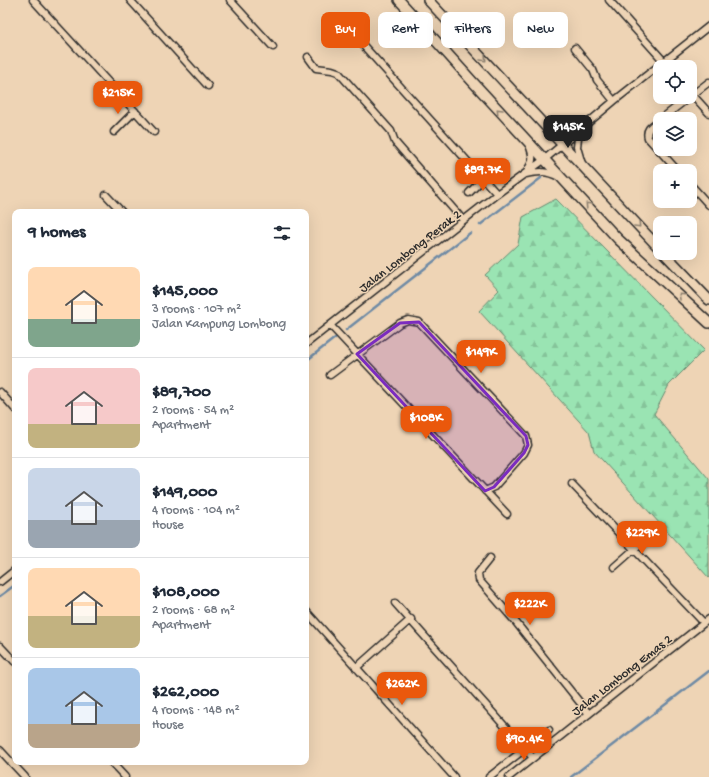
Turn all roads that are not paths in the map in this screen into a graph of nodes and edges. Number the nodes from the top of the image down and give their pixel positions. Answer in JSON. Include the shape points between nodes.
{"nodes":[{"id":1,"x":33,"y":0,"type":"edge"},
{"id":2,"x":130,"y":0,"type":"edge"},
{"id":3,"x":230,"y":0,"type":"edge"},
{"id":4,"x":399,"y":0,"type":"edge"},
{"id":5,"x":428,"y":0,"type":"edge"},
{"id":6,"x":609,"y":0,"type":"edge"},
{"id":7,"x":709,"y":26,"type":"edge"},
{"id":8,"x":273,"y":47,"type":"dead end"},
{"id":9,"x":366,"y":48,"type":"edge"},
{"id":10,"x":575,"y":48,"type":"dead end"},
{"id":11,"x":308,"y":57,"type":"dead end"},
{"id":12,"x":662,"y":60,"type":"edge"},
{"id":13,"x":666,"y":60,"type":"edge"},
{"id":14,"x":653,"y":70,"type":"edge"},
{"id":15,"x":709,"y":82,"type":"edge"},
{"id":16,"x":208,"y":86,"type":"dead end"},
{"id":17,"x":697,"y":90,"type":"edge"},
{"id":18,"x":614,"y":100,"type":"junction"},
{"id":19,"x":697,"y":100,"type":"edge"},
{"id":20,"x":679,"y":104,"type":"edge"},
{"id":21,"x":135,"y":111,"type":"junction"},
{"id":22,"x":669,"y":112,"type":"edge"},
{"id":23,"x":709,"y":113,"type":"edge"},
{"id":24,"x":653,"y":125,"type":"edge"},
{"id":25,"x":548,"y":130,"type":"junction"},
{"id":26,"x":579,"y":130,"type":"junction"},
{"id":27,"x":114,"y":132,"type":"dead end"},
{"id":28,"x":154,"y":132,"type":"dead end"},
{"id":29,"x":526,"y":139,"type":"junction"},
{"id":30,"x":653,"y":144,"type":"edge"},
{"id":31,"x":562,"y":145,"type":"junction"},
{"id":32,"x":664,"y":156,"type":"edge"},
{"id":33,"x":545,"y":159,"type":"junction"},
{"id":34,"x":672,"y":164,"type":"edge"},
{"id":35,"x":582,"y":167,"type":"junction"},
{"id":36,"x":524,"y":174,"type":"junction"},
{"id":37,"x":484,"y":178,"type":"junction"},
{"id":38,"x":562,"y":179,"type":"junction"},
{"id":39,"x":469,"y":192,"type":"dead end"},
{"id":40,"x":697,"y":192,"type":"edge"},
{"id":41,"x":497,"y":194,"type":"junction"},
{"id":42,"x":106,"y":195,"type":"dead end"},
{"id":43,"x":709,"y":205,"type":"edge"},
{"id":44,"x":119,"y":209,"type":"edge"},
{"id":45,"x":463,"y":220,"type":"junction"},
{"id":46,"x":653,"y":241,"type":"edge"},
{"id":47,"x":671,"y":260,"type":"edge"},
{"id":48,"x":709,"y":300,"type":"edge"},
{"id":49,"x":709,"y":323,"type":"edge"},
{"id":50,"x":330,"y":325,"type":"junction"},
{"id":51,"x":309,"y":342,"type":"edge"},
{"id":52,"x":357,"y":354,"type":"junction"},
{"id":53,"x":330,"y":375,"type":"dead end"},
{"id":54,"x":0,"y":392,"type":"edge"},
{"id":55,"x":12,"y":406,"type":"edge"},
{"id":56,"x":572,"y":484,"type":"dead end"},
{"id":57,"x":485,"y":491,"type":"junction"},
{"id":58,"x":507,"y":514,"type":"dead end"},
{"id":59,"x":657,"y":529,"type":"dead end"},
{"id":60,"x":634,"y":549,"type":"junction"},
{"id":61,"x":490,"y":558,"type":"dead end"},
{"id":62,"x":614,"y":567,"type":"dead end"},
{"id":63,"x":12,"y":572,"type":"edge"},
{"id":64,"x":1,"y":580,"type":"edge"},
{"id":65,"x":395,"y":603,"type":"dead end"},
{"id":66,"x":309,"y":614,"type":"edge"},
{"id":67,"x":410,"y":619,"type":"junction"},
{"id":68,"x":706,"y":621,"type":"edge"},
{"id":69,"x":0,"y":646,"type":"edge"},
{"id":70,"x":12,"y":659,"type":"edge"},
{"id":71,"x":356,"y":668,"type":"junction"},
{"id":72,"x":589,"y":714,"type":"junction"},
{"id":73,"x":549,"y":730,"type":"dead end"},
{"id":74,"x":525,"y":749,"type":"junction"},
{"id":75,"x":0,"y":750,"type":"edge"},
{"id":76,"x":533,"y":758,"type":"junction"},
{"id":77,"x":12,"y":763,"type":"edge"},
{"id":78,"x":14,"y":765,"type":"edge"},
{"id":79,"x":114,"y":765,"type":"edge"},
{"id":80,"x":25,"y":777,"type":"edge"},
{"id":81,"x":125,"y":777,"type":"edge"},
{"id":82,"x":454,"y":777,"type":"edge"},
{"id":83,"x":489,"y":777,"type":"edge"},
{"id":84,"x":509,"y":777,"type":"edge"}],
"edges":[{"from":1,"to":21,"type":"street"},
{"from":2,"to":16,"type":"street"},
{"from":3,"to":8,"type":"street"},
{"from":29,"to":4,"type":"street","one_way":true},
{"from":5,"to":25,"type":"street","one_way":true},
{"from":6,"to":12,"type":"street"},
{"from":7,"to":13,"type":"street","name":"Jalan Lombong Perak 2"},
{"from":9,"to":37,"type":"street"},
{"from":10,"to":18,"type":"street"},
{"from":11,"to":45,"type":"street","via":[[316,68],[338,72],[391,131],[396,142]]},
{"from":14,"to":18,"type":"street","name":"Jalan Lombong Perak 2"},
{"from":15,"to":17,"type":"street"},
{"from":18,"to":26,"type":"street","name":"Jalan Lombong Perak 2"},
{"from":19,"to":23,"type":"street"},
{"from":20,"to":22,"type":"street"},
{"from":21,"to":27,"type":"street"},
{"from":21,"to":28,"type":"street"},
{"from":24,"to":30,"type":"street","via":[[647,133]]},
{"from":25,"to":26,"type":"street"},
{"from":25,"to":31,"type":"street"},
{"from":26,"to":31,"type":"street","name":"Jalan Lombong Perak 2"},
{"from":26,"to":35,"type":"street","via":[[577,147]]},
{"from":29,"to":33,"type":"street"},
{"from":29,"to":36,"type":"street","via":[[533,156]]},
{"from":31,"to":33,"type":"street","name":"Jalan Lombong Perak 2"},
{"from":31,"to":35,"type":"street"},
{"from":32,"to":34,"type":"street"},
{"from":33,"to":36,"type":"street","name":"Jalan Lombong Perak 2"},
{"from":33,"to":38,"type":"street"},
{"from":35,"to":46,"type":"street","one_way":true},
{"from":36,"to":38,"type":"street","via":[[547,172]]},
{"from":36,"to":41,"type":"street","name":"Jalan Lombong Perak 2"},
{"from":37,"to":39,"type":"street"},
{"from":37,"to":41,"type":"street"},
{"from":49,"to":38,"type":"street","one_way":true,"via":[[618,238]]},
{"from":40,"to":43,"type":"street"},
{"from":41,"to":45,"type":"street","name":"Jalan Lombong Perak 2"},
{"from":42,"to":44,"type":"street"},
{"from":45,"to":50,"type":"street","name":"Jalan Lombong Perak 2"},
{"from":47,"to":48,"type":"street"},
{"from":50,"to":51,"type":"street","name":"Jalan Lombong Perak 2"},
{"from":50,"to":52,"type":"street"},
{"from":52,"to":53,"type":"street"},
{"from":52,"to":57,"type":"street"},
{"from":52,"to":57,"type":"street","via":[[400,323],[408,320],[419,322],[526,436],[528,445],[524,453],[494,487]]},
{"from":54,"to":55,"type":"street"},
{"from":56,"to":60,"type":"street"},
{"from":57,"to":58,"type":"street"},
{"from":59,"to":60,"type":"street"},
{"from":60,"to":62,"type":"street"},
{"from":60,"to":68,"type":"street"},
{"from":61,"to":72,"type":"street","via":[[478,574],[479,580]]},
{"from":63,"to":64,"type":"street"},
{"from":65,"to":67,"type":"street"},
{"from":66,"to":71,"type":"street"},
{"from":67,"to":71,"type":"street"},
{"from":67,"to":74,"type":"street"},
{"from":68,"to":72,"type":"street","name":"Jalan Lombong Emas 2"},
{"from":69,"to":70,"type":"street"},
{"from":71,"to":82,"type":"street"},
{"from":72,"to":76,"type":"street","name":"Jalan Lombong Emas 2"},
{"from":73,"to":74,"type":"street"},
{"from":74,"to":76,"type":"street"},
{"from":74,"to":83,"type":"street"},
{"from":75,"to":77,"type":"street"},
{"from":76,"to":84,"type":"street","name":"Jalan Lombong Emas 2"},
{"from":78,"to":80,"type":"street"},
{"from":79,"to":81,"type":"street"}]}
